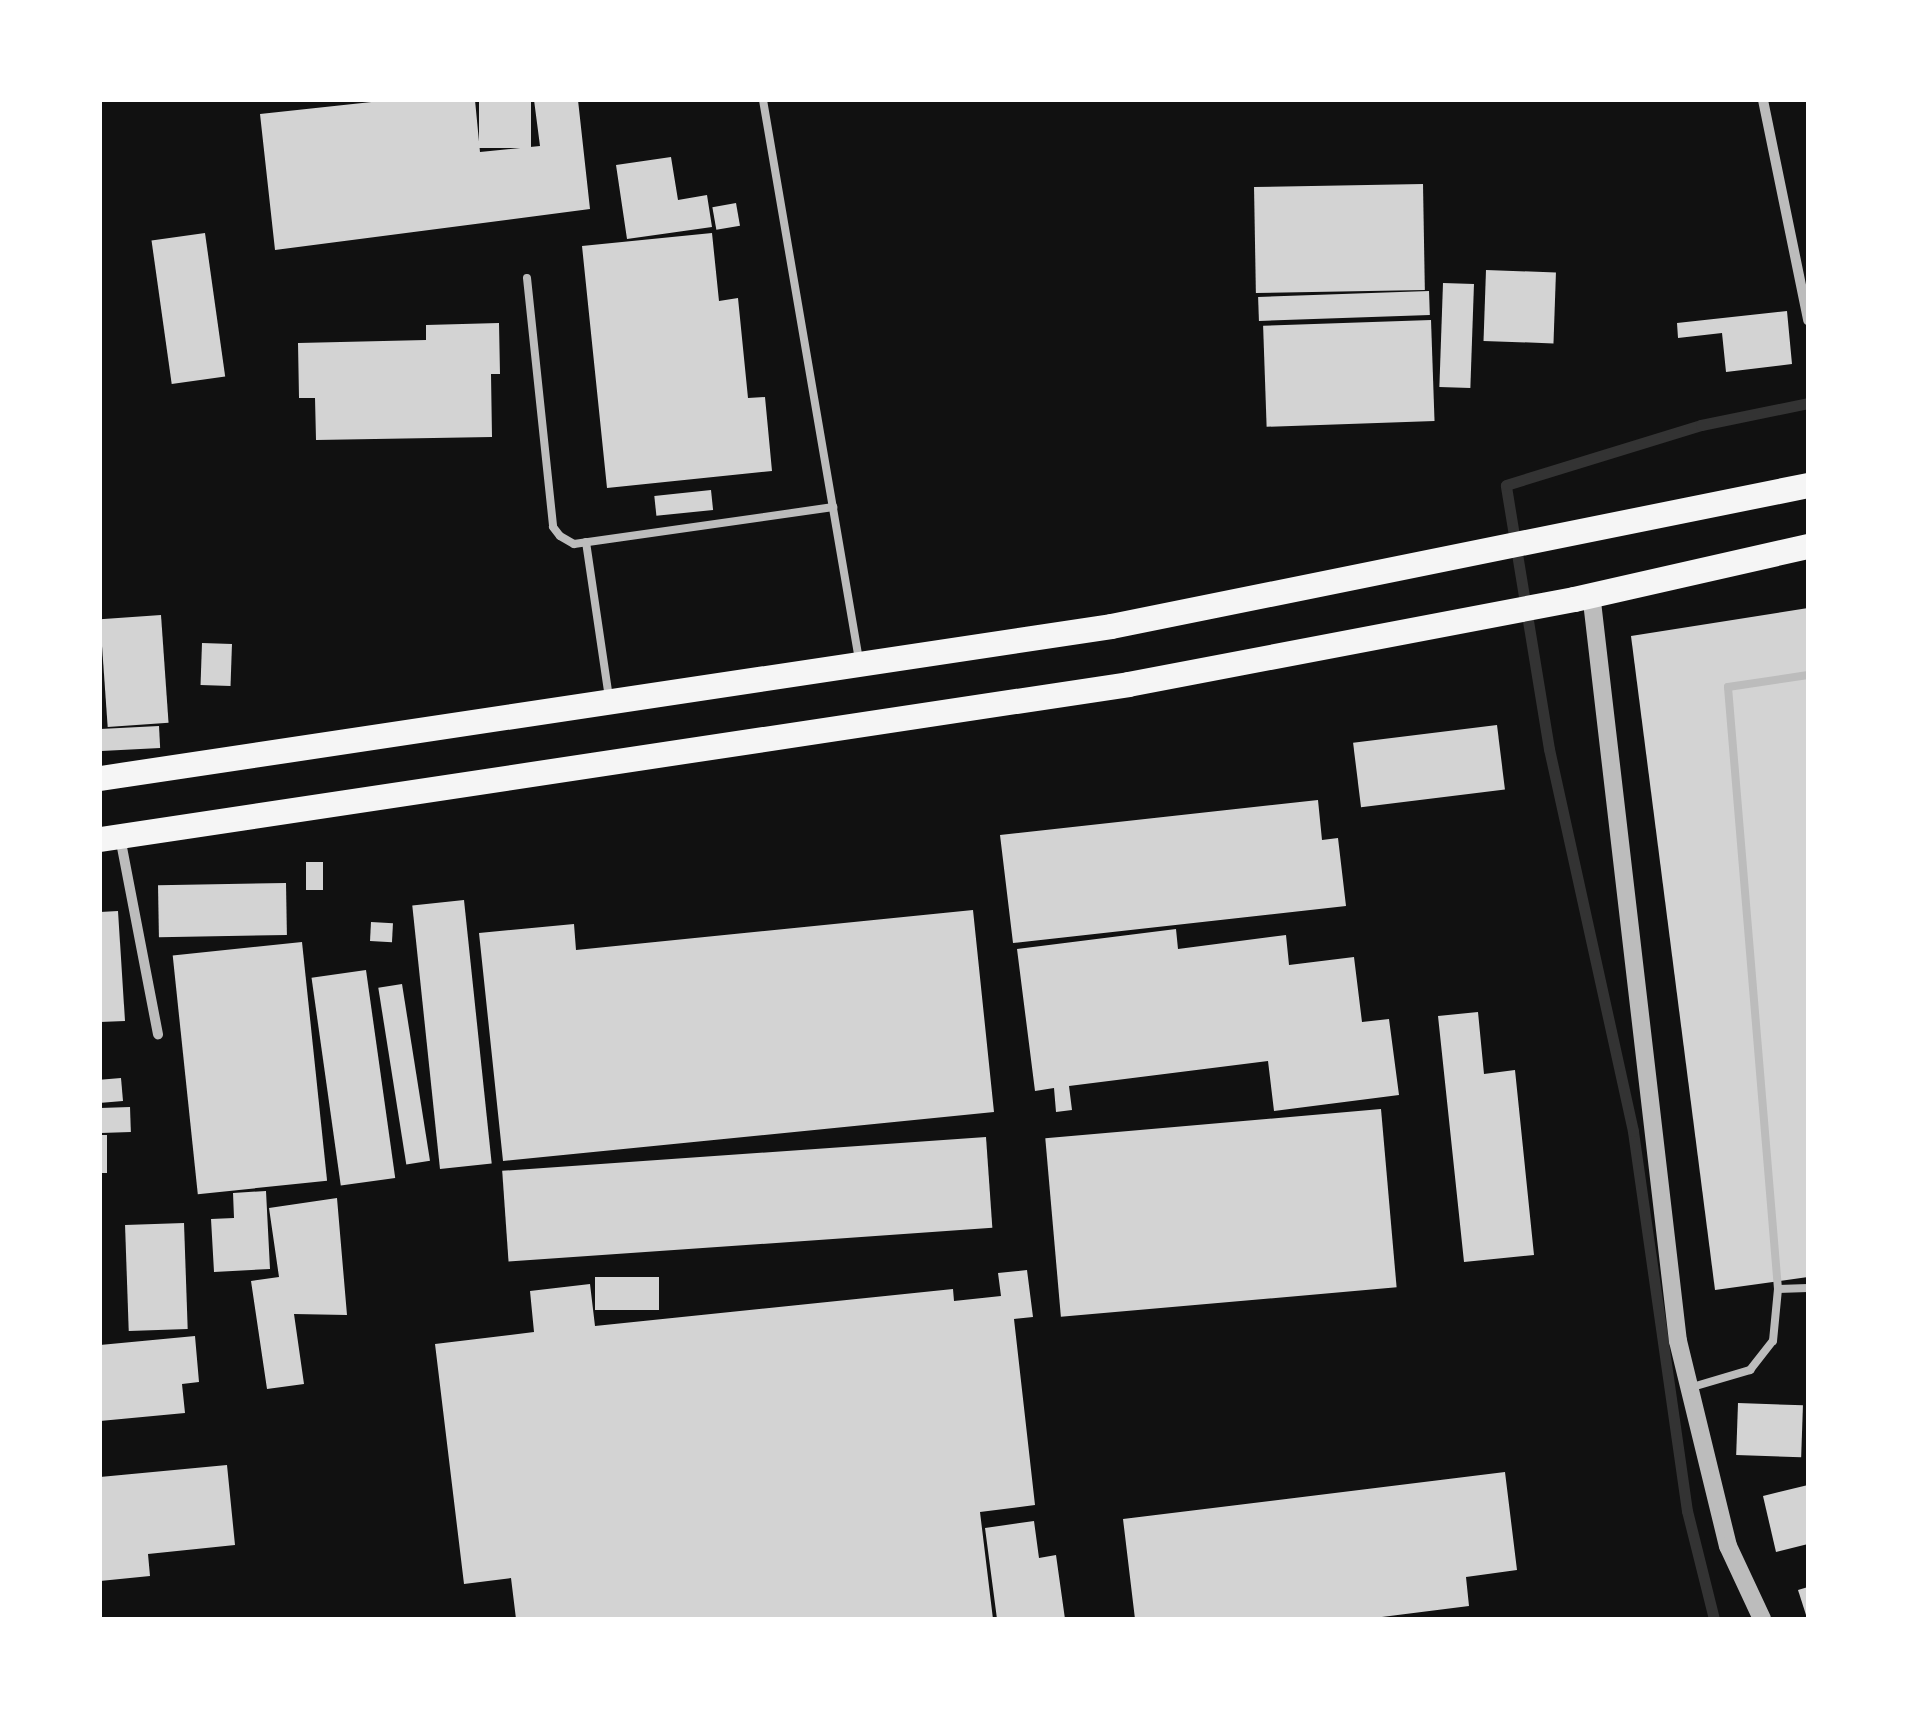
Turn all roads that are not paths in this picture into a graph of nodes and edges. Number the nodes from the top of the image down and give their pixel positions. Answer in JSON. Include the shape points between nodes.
{"nodes":[{"id":1,"x":763,"y":100,"type":"edge"},
{"id":2,"x":1764,"y":100,"type":"edge"},
{"id":3,"x":528,"y":278,"type":"dead end"},
{"id":4,"x":1808,"y":320,"type":"edge"},
{"id":5,"x":1808,"y":484,"type":"edge"},
{"id":6,"x":832,"y":507,"type":"junction"},
{"id":7,"x":586,"y":542,"type":"junction"},
{"id":8,"x":1808,"y":546,"type":"edge"},
{"id":9,"x":1583,"y":596,"type":"junction"},
{"id":10,"x":860,"y":664,"type":"junction"},
{"id":11,"x":1808,"y":675,"type":"edge"},
{"id":12,"x":609,"y":702,"type":"junction"},
{"id":13,"x":100,"y":778,"type":"edge"},
{"id":14,"x":110,"y":837,"type":"edge"},
{"id":15,"x":158,"y":1034,"type":"dead end"},
{"id":16,"x":1808,"y":1288,"type":"edge"},
{"id":17,"x":1778,"y":1289,"type":"junction"},
{"id":18,"x":1689,"y":1388,"type":"junction"},
{"id":19,"x":1762,"y":1619,"type":"edge"}],
"edges":[{"from":1,"to":6,"type":"lane"},
{"from":2,"to":4,"type":"street"},
{"from":3,"to":7,"type":"lane","via":[[553,527],[574,544]]},
{"from":5,"to":10,"type":"main road","via":[[1112,626]]},
{"from":6,"to":7,"type":"lane"},
{"from":6,"to":10,"type":"lane"},
{"from":7,"to":12,"type":"lane"},
{"from":8,"to":9,"type":"main road"},
{"from":9,"to":14,"type":"main road","via":[[1128,684]]},
{"from":9,"to":18,"type":"street"},
{"from":10,"to":12,"type":"main road"},
{"from":11,"to":17,"type":"lane","via":[[1728,687]]},
{"from":12,"to":13,"type":"main road"},
{"from":14,"to":15,"type":"street"},
{"from":16,"to":17,"type":"lane"},
{"from":17,"to":18,"type":"lane","via":[[1773,1340],[1750,1370]]},
{"from":18,"to":19,"type":"street","via":[[1728,1546]]}]}
